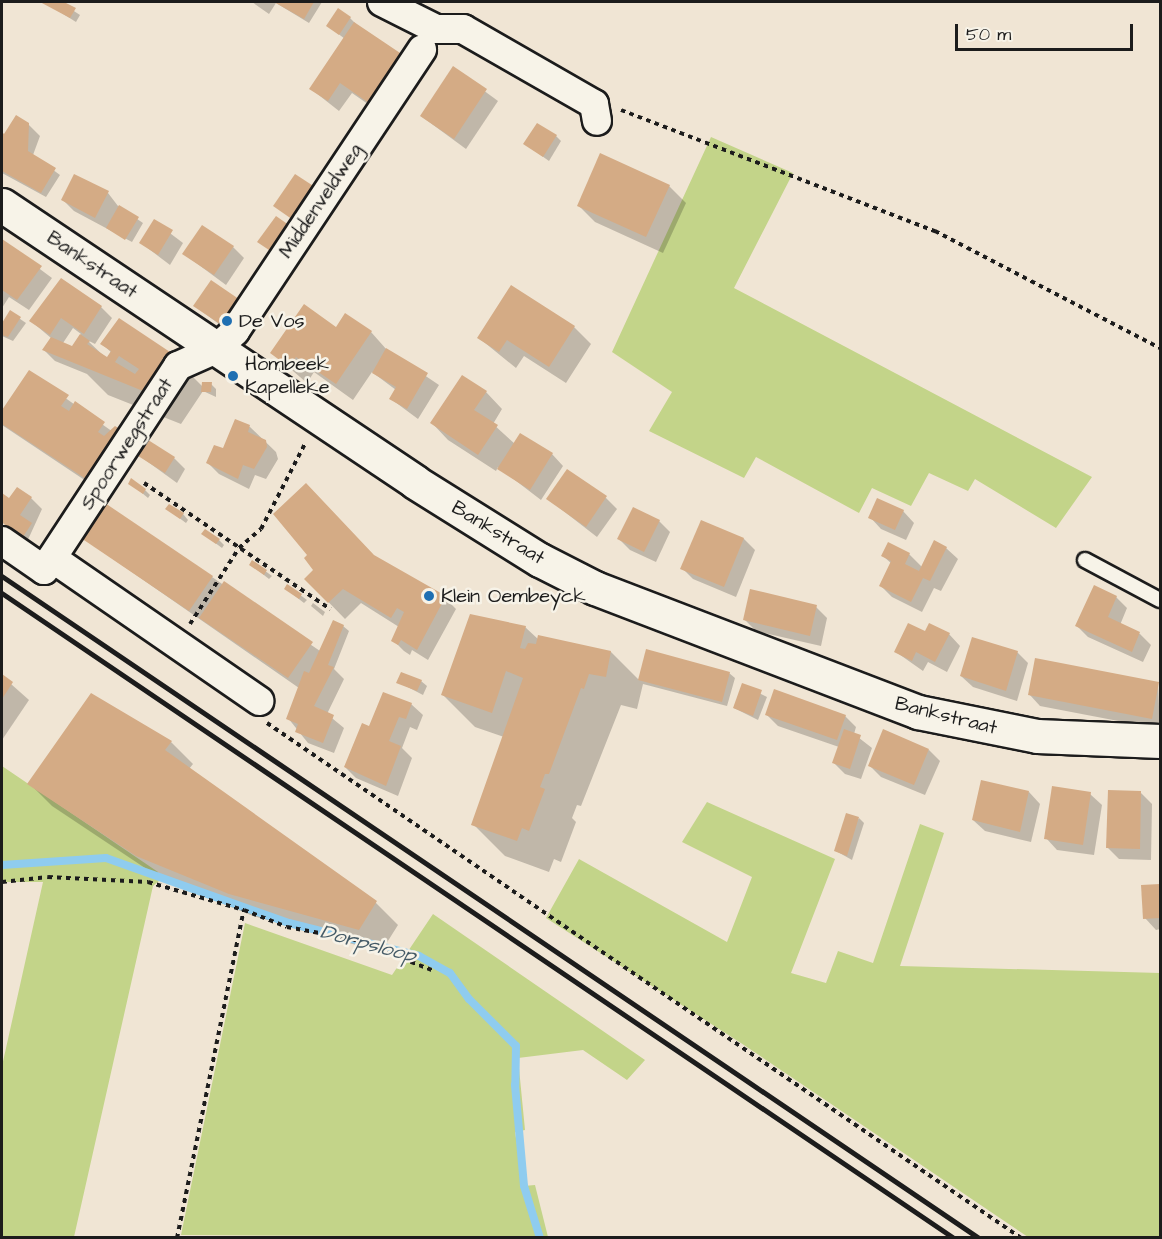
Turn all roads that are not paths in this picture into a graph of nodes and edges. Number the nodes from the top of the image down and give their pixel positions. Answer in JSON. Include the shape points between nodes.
{"nodes":[{"id":1,"x":382,"y":2,"type":"edge"},
{"id":2,"x":422,"y":50,"type":"dead end"},
{"id":3,"x":608,"y":115,"type":"road end"},
{"id":4,"x":2,"y":205,"type":"edge"},
{"id":5,"x":216,"y":349,"type":"junction"},
{"id":6,"x":2,"y":541,"type":"edge"},
{"id":7,"x":52,"y":558,"type":"junction"},
{"id":8,"x":1085,"y":560,"type":"dead end"},
{"id":9,"x":1161,"y":600,"type":"edge"},
{"id":10,"x":260,"y":710,"type":"road end"},
{"id":11,"x":1161,"y":741,"type":"edge"}],
"edges":[{"from":1,"to":3,"type":"street","via":[[436,29],[463,29]]},
{"from":2,"to":5,"type":"street","name":"Middenveldweg","via":[[235,331]]},
{"from":4,"to":5,"type":"street","name":"Bankstraat"},
{"from":5,"to":7,"type":"street","name":"Spoorwegstraat","via":[[178,366]]},
{"from":5,"to":11,"type":"street","name":"Bankstraat","via":[[540,560],[595,588],[918,712],[1037,736]]},
{"from":6,"to":7,"type":"street","via":[[44,570]]},
{"from":7,"to":10,"type":"street","via":[[180,646]]},
{"from":8,"to":9,"type":"lane"}]}
